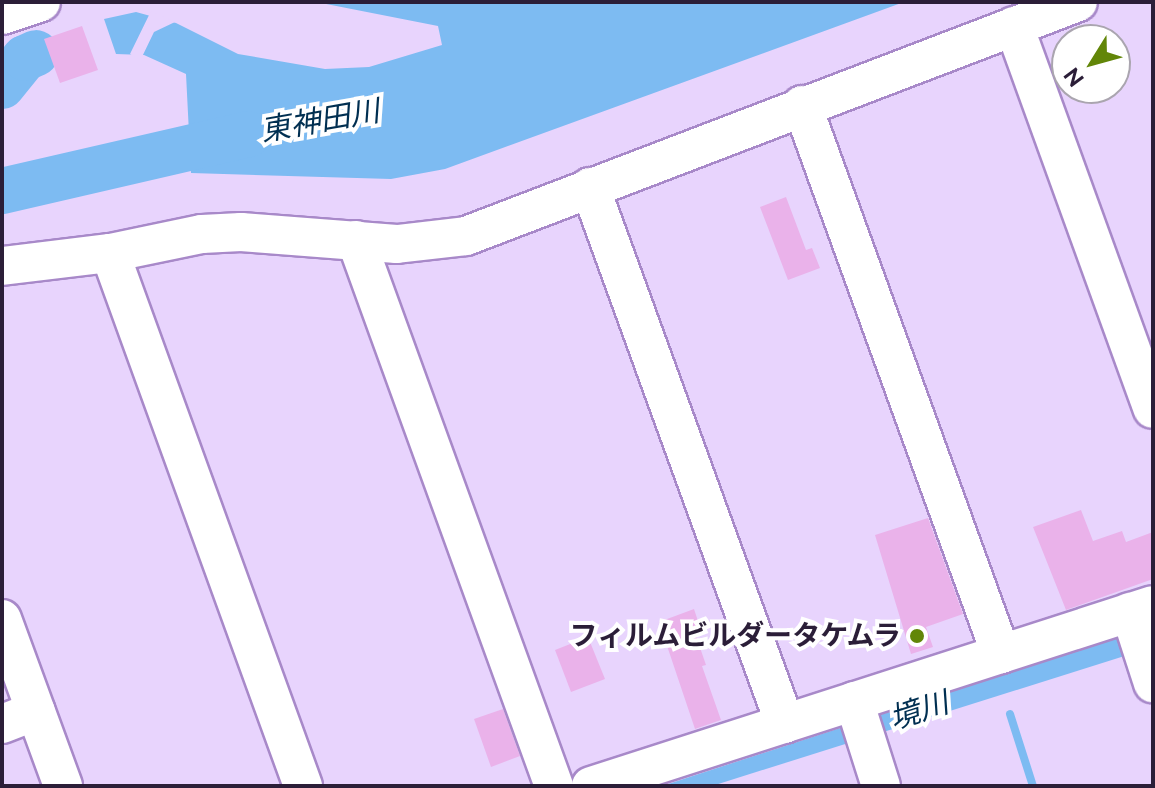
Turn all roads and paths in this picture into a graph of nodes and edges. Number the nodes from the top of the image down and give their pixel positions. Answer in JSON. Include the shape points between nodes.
{"nodes":[{"id":1,"x":41,"y":2,"type":"edge"},
{"id":2,"x":1078,"y":2,"type":"edge"},
{"id":3,"x":2,"y":15,"type":"edge"},
{"id":4,"x":1014,"y":26,"type":"junction"},
{"id":5,"x":802,"y":105,"type":"junction"},
{"id":6,"x":590,"y":187,"type":"junction"},
{"id":7,"x":356,"y":240,"type":"junction"},
{"id":8,"x":110,"y":253,"type":"junction"},
{"id":9,"x":2,"y":266,"type":"edge"},
{"id":10,"x":1153,"y":409,"type":"edge"},
{"id":11,"x":2,"y":619,"type":"edge"},
{"id":12,"x":1143,"y":636,"type":"edge"},
{"id":13,"x":1001,"y":654,"type":"junction"},
{"id":14,"x":19,"y":717,"type":"edge"},
{"id":15,"x":860,"y":720,"type":"junction"},
{"id":16,"x":785,"y":724,"type":"junction"},
{"id":17,"x":63,"y":786,"type":"edge"},
{"id":18,"x":303,"y":786,"type":"edge"},
{"id":19,"x":554,"y":786,"type":"edge"},
{"id":20,"x":591,"y":786,"type":"edge"},
{"id":21,"x":881,"y":786,"type":"edge"}],
"edges":[{"from":1,"to":3,"type":"street"},
{"from":2,"to":4,"type":"street"},
{"from":4,"to":5,"type":"street"},
{"from":4,"to":10,"type":"street"},
{"from":5,"to":6,"type":"street"},
{"from":5,"to":13,"type":"street"},
{"from":6,"to":7,"type":"street","via":[[466,236],[433,243]]},
{"from":6,"to":16,"type":"street"},
{"from":7,"to":8,"type":"street","via":[[228,232]]},
{"from":7,"to":19,"type":"street"},
{"from":8,"to":9,"type":"street"},
{"from":8,"to":18,"type":"street"},
{"from":11,"to":14,"type":"street"},
{"from":12,"to":13,"type":"street"},
{"from":13,"to":15,"type":"street"},
{"from":14,"to":17,"type":"street"},
{"from":15,"to":16,"type":"street"},
{"from":15,"to":21,"type":"street"},
{"from":16,"to":20,"type":"street"}]}
